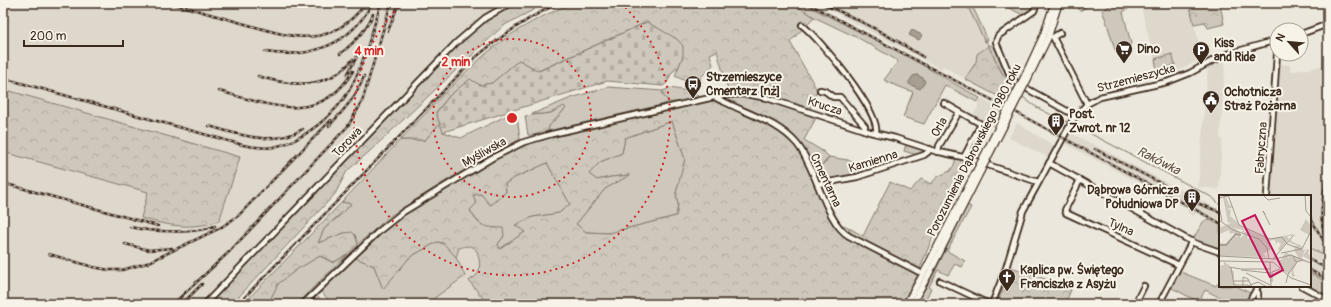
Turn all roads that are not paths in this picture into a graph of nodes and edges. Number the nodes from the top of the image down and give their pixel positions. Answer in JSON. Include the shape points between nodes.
{"nodes":[{"id":1,"x":511,"y":3,"type":"edge"},
{"id":2,"x":1036,"y":3,"type":"edge"},
{"id":3,"x":1054,"y":3,"type":"edge"},
{"id":4,"x":1059,"y":3,"type":"edge"},
{"id":5,"x":1328,"y":24,"type":"edge"},
{"id":6,"x":802,"y":25,"type":"dead end"},
{"id":7,"x":1309,"y":31,"type":"edge"},
{"id":8,"x":1060,"y":33,"type":"dead end"},
{"id":9,"x":1269,"y":43,"type":"edge"},
{"id":10,"x":1276,"y":62,"type":"edge"},
{"id":11,"x":1026,"y":78,"type":"junction"},
{"id":12,"x":820,"y":90,"type":"dead end"},
{"id":13,"x":714,"y":97,"type":"junction"},
{"id":14,"x":944,"y":103,"type":"dead end"},
{"id":15,"x":1087,"y":104,"type":"junction"},
{"id":16,"x":959,"y":112,"type":"junction"},
{"id":17,"x":1074,"y":118,"type":"junction"},
{"id":18,"x":864,"y":130,"type":"junction"},
{"id":19,"x":876,"y":133,"type":"junction"},
{"id":20,"x":930,"y":149,"type":"junction"},
{"id":21,"x":938,"y":152,"type":"junction"},
{"id":22,"x":964,"y":157,"type":"junction"},
{"id":23,"x":1049,"y":163,"type":"junction"},
{"id":24,"x":977,"y":174,"type":"junction"},
{"id":25,"x":1080,"y":180,"type":"junction"},
{"id":26,"x":1038,"y":182,"type":"junction"},
{"id":27,"x":818,"y":184,"type":"junction"},
{"id":28,"x":1267,"y":195,"type":"edge"},
{"id":29,"x":1192,"y":241,"type":"junction"},
{"id":30,"x":1219,"y":252,"type":"edge"},
{"id":31,"x":1180,"y":265,"type":"junction"},
{"id":32,"x":919,"y":272,"type":"dead end"},
{"id":33,"x":940,"y":281,"type":"dead end"},
{"id":34,"x":1144,"y":286,"type":"dead end"},
{"id":35,"x":1304,"y":287,"type":"edge"},
{"id":36,"x":1256,"y":288,"type":"edge"},
{"id":37,"x":1328,"y":300,"type":"edge"},
{"id":38,"x":205,"y":304,"type":"edge"},
{"id":39,"x":303,"y":304,"type":"edge"},
{"id":40,"x":906,"y":304,"type":"edge"},
{"id":41,"x":912,"y":304,"type":"edge"},
{"id":42,"x":989,"y":304,"type":"edge"},
{"id":43,"x":992,"y":304,"type":"edge"},
{"id":44,"x":1135,"y":304,"type":"edge"},
{"id":45,"x":1159,"y":304,"type":"edge"},
{"id":46,"x":1248,"y":304,"type":"edge"},
{"id":47,"x":1258,"y":304,"type":"edge"}],
"edges":[{"from":1,"to":38,"type":"street","name":"Torowa","via":[[485,18],[456,44]]},
{"from":2,"to":17,"type":"street","via":[[1034,11],[999,35],[996,42],[1015,82],[1070,111]]},
{"from":3,"to":11,"type":"main road","name":"Porozumienia Dąbrowskiego 1980 roku","via":[[1044,36]]},
{"from":4,"to":11,"type":"main road","name":"Porozumienia Dąbrowskiego 1980 roku","via":[[1048,38]]},
{"from":5,"to":7,"type":"street"},
{"from":6,"to":19,"type":"street","via":[[834,60],[862,98]]},
{"from":8,"to":15,"type":"street","via":[[1053,37]]},
{"from":9,"to":15,"type":"street","name":"Strzemieszycka","via":[[1228,54],[1167,82],[1107,95]]},
{"from":10,"to":28,"type":"street","name":"Fabryczna"},
{"from":11,"to":24,"type":"main road","name":"Porozumienia Dąbrowskiego 1980 roku","bridge":true},
{"from":12,"to":18,"type":"street","name":"Krucza","via":[[833,97],[840,96],[865,126]]},
{"from":13,"to":18,"type":"street","name":"Krucza","via":[[754,95]]},
{"from":13,"to":27,"type":"street","name":"Cmentarna","via":[[773,125],[787,135],[801,150]]},
{"from":13,"to":39,"type":"street","name":"Myśliwska","via":[[552,134],[506,150],[392,220]]},
{"from":14,"to":16,"type":"street"},
{"from":15,"to":17,"type":"street","name":"Strzemieszycka"},
{"from":16,"to":21,"type":"street","name":"Orla"},
{"from":16,"to":22,"type":"street","via":[[981,124]]},
{"from":17,"to":23,"type":"street","name":"Strzemieszycka"},
{"from":18,"to":19,"type":"street"},
{"from":19,"to":20,"type":"street"},
{"from":20,"to":21,"type":"street"},
{"from":20,"to":27,"type":"street","name":"Kamienna","via":[[924,155],[870,173]]},
{"from":21,"to":22,"type":"street"},
{"from":22,"to":26,"type":"street"},
{"from":23,"to":25,"type":"street"},
{"from":23,"to":26,"type":"street","name":"Strzemieszycka"},
{"from":24,"to":40,"type":"main road","name":"Porozumienia Dąbrowskiego 1980 roku"},
{"from":24,"to":41,"type":"main road","name":"Porozumienia Dąbrowskiego 1980 roku"},
{"from":25,"to":29,"type":"street"},
{"from":25,"to":31,"type":"street","name":"Tylna","via":[[1065,210],[1066,213]]},
{"from":26,"to":43,"type":"street","name":"Strzemieszycka","via":[[1020,216],[1006,268]]},
{"from":27,"to":32,"type":"street","name":"Cmentarna","via":[[841,230]]},
{"from":29,"to":30,"type":"street"},
{"from":29,"to":31,"type":"street"},
{"from":31,"to":45,"type":"street"},
{"from":33,"to":42,"type":"street"},
{"from":34,"to":44,"type":"street"},
{"from":35,"to":37,"type":"street"},
{"from":36,"to":46,"type":"street"},
{"from":36,"to":47,"type":"street"}]}
